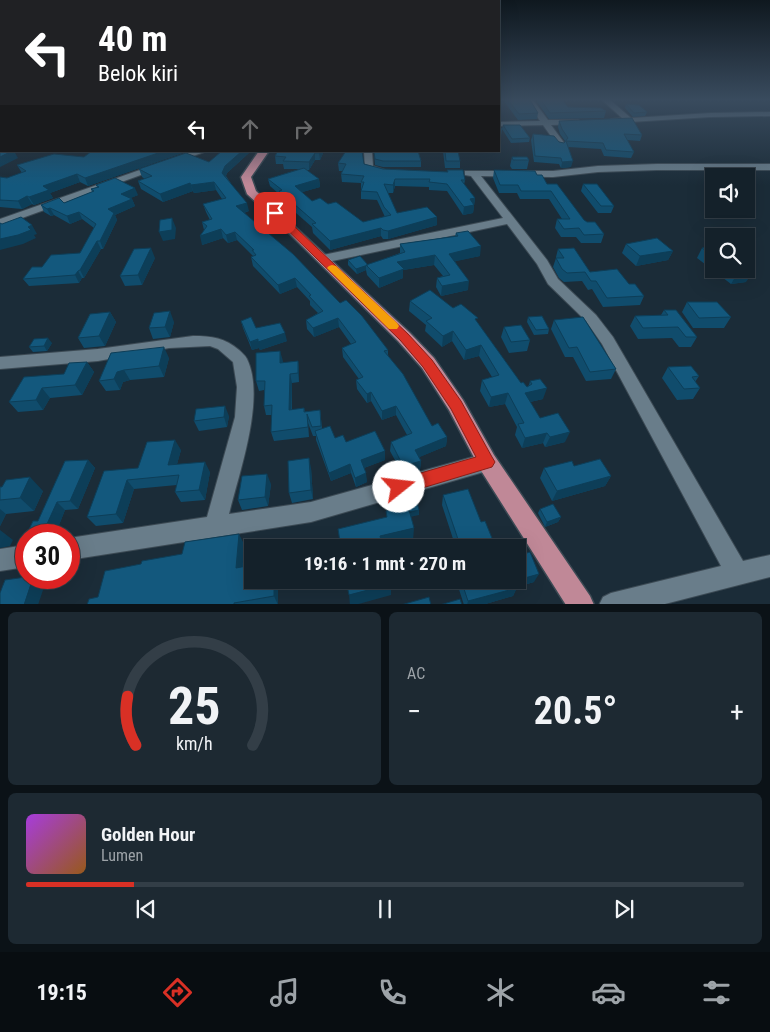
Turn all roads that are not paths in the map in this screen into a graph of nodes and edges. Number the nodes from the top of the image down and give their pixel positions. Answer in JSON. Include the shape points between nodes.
{"nodes":[{"id":1,"x":550,"y":128,"type":"edge"},
{"id":2,"x":561,"y":144,"type":"edge"},
{"id":3,"x":200,"y":152,"type":"edge"},
{"id":4,"x":263,"y":152,"type":"edge"},
{"id":5,"x":368,"y":152,"type":"edge"},
{"id":6,"x":770,"y":167,"type":"edge"},
{"id":7,"x":392,"y":172,"type":"edge"},
{"id":8,"x":456,"y":172,"type":"edge"},
{"id":9,"x":474,"y":173,"type":"junction"},
{"id":10,"x":0,"y":212,"type":"edge"},
{"id":11,"x":24,"y":215,"type":"junction"},
{"id":12,"x":510,"y":220,"type":"junction"},
{"id":13,"x":0,"y":223,"type":"edge"},
{"id":14,"x":323,"y":259,"type":"junction"},
{"id":15,"x":0,"y":364,"type":"edge"},
{"id":16,"x":487,"y":462,"type":"junction"},
{"id":17,"x":215,"y":527,"type":"junction"},
{"id":18,"x":80,"y":547,"type":"edge"},
{"id":19,"x":15,"y":558,"type":"edge"},
{"id":20,"x":0,"y":560,"type":"edge"},
{"id":21,"x":770,"y":566,"type":"edge"},
{"id":22,"x":738,"y":574,"type":"junction"},
{"id":23,"x":581,"y":604,"type":"edge"},
{"id":24,"x":611,"y":604,"type":"edge"}],
"edges":[{"from":1,"to":2,"type":"street"},
{"from":3,"to":11,"type":"street"},
{"from":4,"to":14,"type":"highway","via":[[246,177],[251,192]]},
{"from":5,"to":7,"type":"street","via":[[368,168]]},
{"from":6,"to":9,"type":"street","via":[[598,168],[553,174]]},
{"from":8,"to":9,"type":"street"},
{"from":9,"to":12,"type":"street"},
{"from":10,"to":11,"type":"street"},
{"from":11,"to":13,"type":"street"},
{"from":12,"to":14,"type":"street"},
{"from":12,"to":22,"type":"street","via":[[554,281],[591,318],[608,341]]},
{"from":14,"to":16,"type":"highway","via":[[428,363],[456,405]]},
{"from":15,"to":17,"type":"street","via":[[98,355],[169,343],[193,341],[223,345],[240,360],[245,387],[244,417]]},
{"from":16,"to":17,"type":"street","via":[[311,512]]},
{"from":16,"to":23,"type":"highway"},
{"from":17,"to":18,"type":"street"},
{"from":19,"to":20,"type":"street"},
{"from":21,"to":22,"type":"street"},
{"from":22,"to":24,"type":"street"}]}
